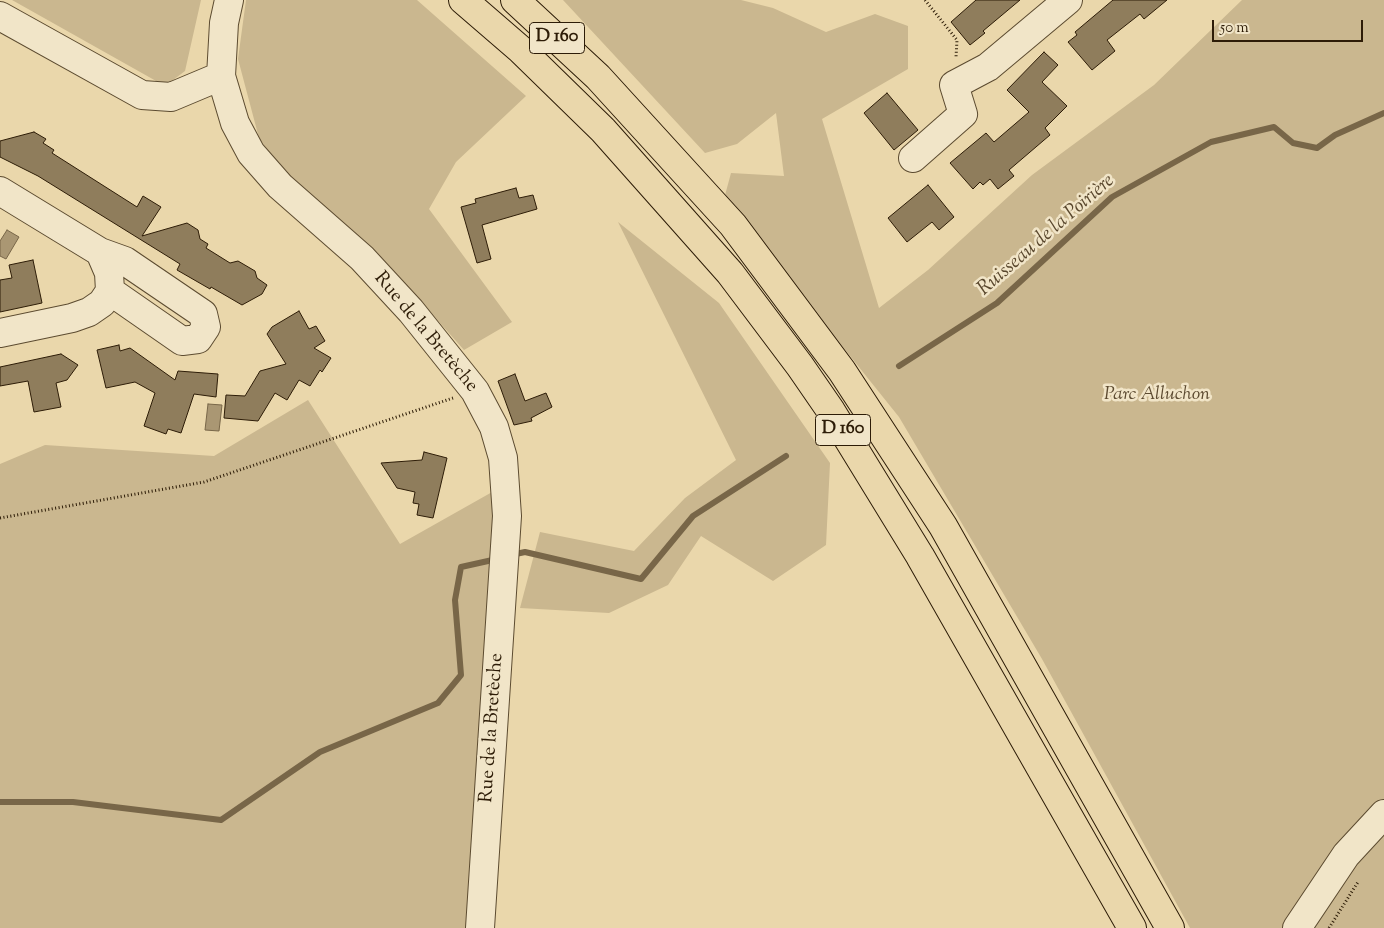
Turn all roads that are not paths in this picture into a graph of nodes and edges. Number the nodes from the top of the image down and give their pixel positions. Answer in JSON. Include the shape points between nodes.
{"nodes":[{"id":1,"x":229,"y":0,"type":"edge"},
{"id":2,"x":463,"y":0,"type":"edge"},
{"id":3,"x":515,"y":0,"type":"edge"},
{"id":4,"x":1068,"y":0,"type":"edge"},
{"id":5,"x":0,"y":16,"type":"edge"},
{"id":6,"x":222,"y":76,"type":"junction"},
{"id":7,"x":913,"y":158,"type":"dead end"},
{"id":8,"x":0,"y":191,"type":"edge"},
{"id":9,"x":100,"y":252,"type":"junction"},
{"id":10,"x":110,"y":291,"type":"junction"},
{"id":11,"x":0,"y":333,"type":"edge"},
{"id":12,"x":1384,"y":814,"type":"edge"},
{"id":13,"x":480,"y":928,"type":"edge"},
{"id":14,"x":1132,"y":928,"type":"edge"},
{"id":15,"x":1170,"y":928,"type":"edge"},
{"id":16,"x":1297,"y":928,"type":"edge"}],
"edges":[{"from":1,"to":6,"type":"street","name":"Rue de la Bretèche","via":[[224,23]]},
{"from":2,"to":14,"type":"highway","number":"D 160","via":[[521,50],[603,130],[730,274],[832,410],[920,556]]},
{"from":3,"to":15,"type":"highway","number":"D 160","via":[[598,77],[733,225],[842,371],[943,526]]},
{"from":4,"to":7,"type":"street","via":[[988,67],[954,85],[964,114]]},
{"from":5,"to":6,"type":"street","via":[[142,95],[171,97]]},
{"from":6,"to":13,"type":"street","name":"Rue de la Bretèche","via":[[235,123],[251,153],[280,186],[362,258],[411,311],[476,391],[494,426],[503,458],[507,516]]},
{"from":8,"to":9,"type":"street"},
{"from":9,"to":10,"type":"street","via":[[109,273]]},
{"from":9,"to":10,"type":"street","via":[[126,261],[203,314],[206,326],[198,339],[182,341]]},
{"from":10,"to":11,"type":"street","via":[[102,303],[89,312]]},
{"from":12,"to":16,"type":"street","via":[[1346,855]]}]}
